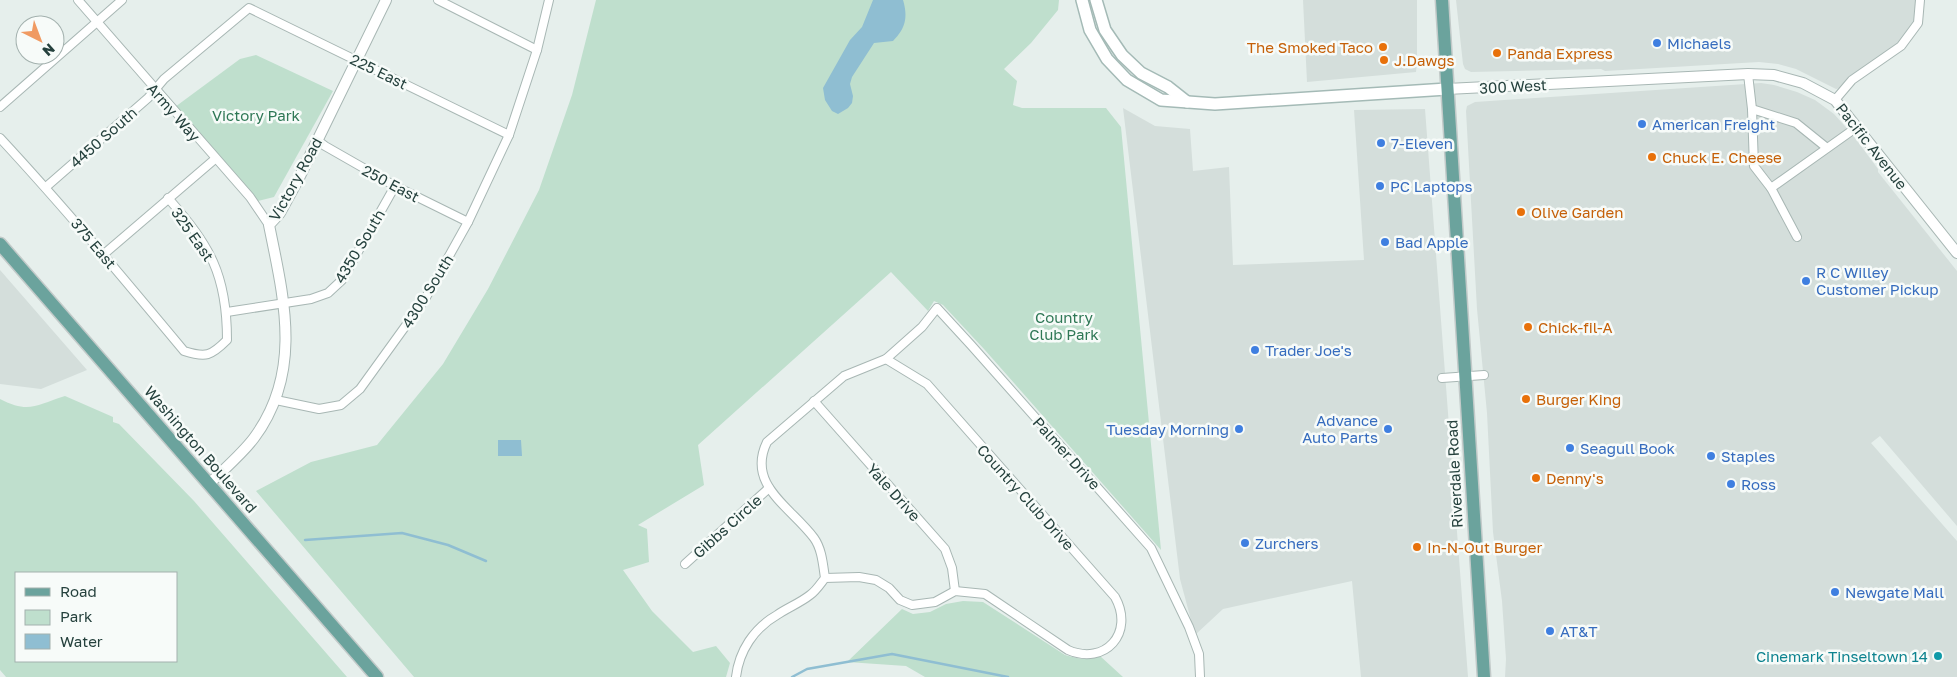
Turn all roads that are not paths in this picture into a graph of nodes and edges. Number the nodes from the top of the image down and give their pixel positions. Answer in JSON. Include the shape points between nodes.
{"nodes":[{"id":1,"x":78,"y":0,"type":"edge"},
{"id":2,"x":122,"y":0,"type":"edge"},
{"id":3,"x":386,"y":0,"type":"edge"},
{"id":4,"x":438,"y":0,"type":"edge"},
{"id":5,"x":549,"y":0,"type":"edge"},
{"id":6,"x":1082,"y":0,"type":"edge"},
{"id":7,"x":1096,"y":0,"type":"edge"},
{"id":8,"x":1442,"y":0,"type":"edge"},
{"id":9,"x":1920,"y":0,"type":"edge"},
{"id":10,"x":249,"y":8,"type":"joint"},
{"id":11,"x":97,"y":22,"type":"junction"},
{"id":12,"x":537,"y":50,"type":"junction"},
{"id":13,"x":356,"y":60,"type":"junction"},
{"id":14,"x":1748,"y":74,"type":"junction"},
{"id":15,"x":1447,"y":89,"type":"junction"},
{"id":16,"x":155,"y":90,"type":"junction"},
{"id":17,"x":1835,"y":100,"type":"junction"},
{"id":18,"x":1187,"y":102,"type":"junction"},
{"id":19,"x":0,"y":107,"type":"edge"},
{"id":20,"x":1752,"y":109,"type":"junction"},
{"id":21,"x":1857,"y":128,"type":"junction"},
{"id":22,"x":509,"y":135,"type":"junction"},
{"id":23,"x":0,"y":138,"type":"edge"},
{"id":24,"x":317,"y":140,"type":"junction"},
{"id":25,"x":1828,"y":148,"type":"junction"},
{"id":26,"x":215,"y":158,"type":"junction"},
{"id":27,"x":395,"y":186,"type":"junction"},
{"id":28,"x":46,"y":187,"type":"junction"},
{"id":29,"x":1771,"y":188,"type":"junction"},
{"id":30,"x":168,"y":198,"type":"junction"},
{"id":31,"x":468,"y":222,"type":"junction"},
{"id":32,"x":269,"y":225,"type":"junction"},
{"id":33,"x":1797,"y":237,"type":"dead end"},
{"id":34,"x":0,"y":244,"type":"edge"},
{"id":35,"x":1957,"y":253,"type":"edge"},
{"id":36,"x":104,"y":254,"type":"junction"},
{"id":37,"x":283,"y":303,"type":"junction"},
{"id":38,"x":227,"y":312,"type":"junction"},
{"id":39,"x":184,"y":351,"type":"joint"},
{"id":40,"x":886,"y":358,"type":"junction"},
{"id":41,"x":1484,"y":376,"type":"dead end"},
{"id":42,"x":1465,"y":377,"type":"junction"},
{"id":43,"x":1442,"y":378,"type":"dead end"},
{"id":44,"x":276,"y":400,"type":"junction"},
{"id":45,"x":814,"y":401,"type":"junction"},
{"id":46,"x":209,"y":484,"type":"junction"},
{"id":47,"x":769,"y":488,"type":"junction"},
{"id":48,"x":685,"y":564,"type":"dead end"},
{"id":49,"x":825,"y":578,"type":"junction"},
{"id":50,"x":955,"y":591,"type":"junction"},
{"id":51,"x":377,"y":677,"type":"edge"},
{"id":52,"x":736,"y":677,"type":"edge"},
{"id":53,"x":1200,"y":677,"type":"edge"},
{"id":54,"x":1484,"y":677,"type":"edge"}],
"edges":[{"from":1,"to":11,"type":"street","name":"Army Way"},
{"from":2,"to":11,"type":"street"},
{"from":3,"to":13,"type":"street","name":"Victory Road"},
{"from":4,"to":12,"type":"street"},
{"from":5,"to":12,"type":"street","name":"4300 South"},
{"from":6,"to":18,"type":"main road","name":"300 West","via":[[1092,36],[1116,70],[1161,100]]},
{"from":7,"to":18,"type":"main road","via":[[1105,30],[1122,55],[1141,73],[1168,87]]},
{"from":8,"to":15,"type":"main road"},
{"from":9,"to":17,"type":"street","name":"Pacific Avenue","via":[[1918,23],[1901,46],[1852,80]]},
{"from":10,"to":13,"type":"street","name":"225 East"},
{"from":10,"to":16,"type":"street","name":"4450 South"},
{"from":11,"to":16,"type":"street","name":"Army Way"},
{"from":11,"to":19,"type":"street"},
{"from":12,"to":22,"type":"street","name":"4300 South"},
{"from":13,"to":22,"type":"street","name":"225 East"},
{"from":13,"to":24,"type":"street","name":"Victory Road"},
{"from":14,"to":15,"type":"street","name":"300 West"},
{"from":14,"to":17,"type":"street","name":"300 West","via":[[1774,75],[1803,83]]},
{"from":14,"to":20,"type":"street"},
{"from":15,"to":18,"type":"main road","name":"300 West","via":[[1214,104]]},
{"from":15,"to":42,"type":"main road","name":"Riverdale Road"},
{"from":16,"to":26,"type":"street","name":"Army Way"},
{"from":16,"to":28,"type":"street","name":"4450 South"},
{"from":17,"to":21,"type":"street","name":"Pacific Avenue"},
{"from":20,"to":25,"type":"street","via":[[1796,123]]},
{"from":20,"to":29,"type":"street","via":[[1754,166]]},
{"from":21,"to":25,"type":"street"},
{"from":21,"to":35,"type":"street","name":"Pacific Avenue"},
{"from":22,"to":31,"type":"street","name":"4300 South"},
{"from":23,"to":28,"type":"street","name":"375 East"},
{"from":24,"to":27,"type":"street","name":"250 East"},
{"from":24,"to":32,"type":"street","name":"Victory Road","via":[[280,212]]},
{"from":25,"to":29,"type":"street"},
{"from":26,"to":30,"type":"street"},
{"from":26,"to":32,"type":"street","name":"Army Way","via":[[250,197]]},
{"from":27,"to":31,"type":"street","name":"250 East"},
{"from":27,"to":37,"type":"street","name":"4350 South","via":[[342,280],[328,293]]},
{"from":28,"to":36,"type":"street","name":"375 East"},
{"from":29,"to":33,"type":"street"},
{"from":30,"to":36,"type":"street"},
{"from":30,"to":38,"type":"street","name":"325 East","via":[[207,248],[217,269]]},
{"from":31,"to":44,"type":"street","name":"4300 South","via":[[426,299],[360,389],[341,405],[319,410]]},
{"from":32,"to":37,"type":"street","name":"Victory Road"},
{"from":34,"to":46,"type":"main road","name":"Washington Boulevard"},
{"from":36,"to":39,"type":"street","name":"375 East"},
{"from":37,"to":38,"type":"street","name":"4350 South"},
{"from":37,"to":44,"type":"street","name":"Victory Road","via":[[287,352]]},
{"from":38,"to":39,"type":"street","name":"325 East","via":[[226,340],[214,353],[200,356]]},
{"from":40,"to":45,"type":"street","via":[[844,376]]},
{"from":40,"to":50,"type":"street","name":"Country Club Drive","via":[[927,384],[1109,590],[1120,607],[1122,626],[1110,646],[1091,655],[1078,654],[985,594]]},
{"from":40,"to":53,"type":"street","name":"Palmer Drive","via":[[922,327],[937,308],[1151,548],[1189,627],[1199,654]]},
{"from":41,"to":42,"type":"street"},
{"from":42,"to":43,"type":"street"},
{"from":42,"to":54,"type":"main road","name":"Riverdale Road"},
{"from":44,"to":46,"type":"street","via":[[254,439]]},
{"from":45,"to":47,"type":"street","via":[[767,442],[760,464]]},
{"from":45,"to":50,"type":"street","name":"Yale Drive","via":[[946,550]]},
{"from":46,"to":51,"type":"main road","name":"Washington Boulevard"},
{"from":47,"to":48,"type":"street","name":"Gibbs Circle"},
{"from":47,"to":49,"type":"street","via":[[815,539],[823,559]]},
{"from":49,"to":50,"type":"street","via":[[876,580],[900,600],[912,604],[935,602]]},
{"from":49,"to":52,"type":"street","via":[[811,595],[759,628],[744,647]]}]}
